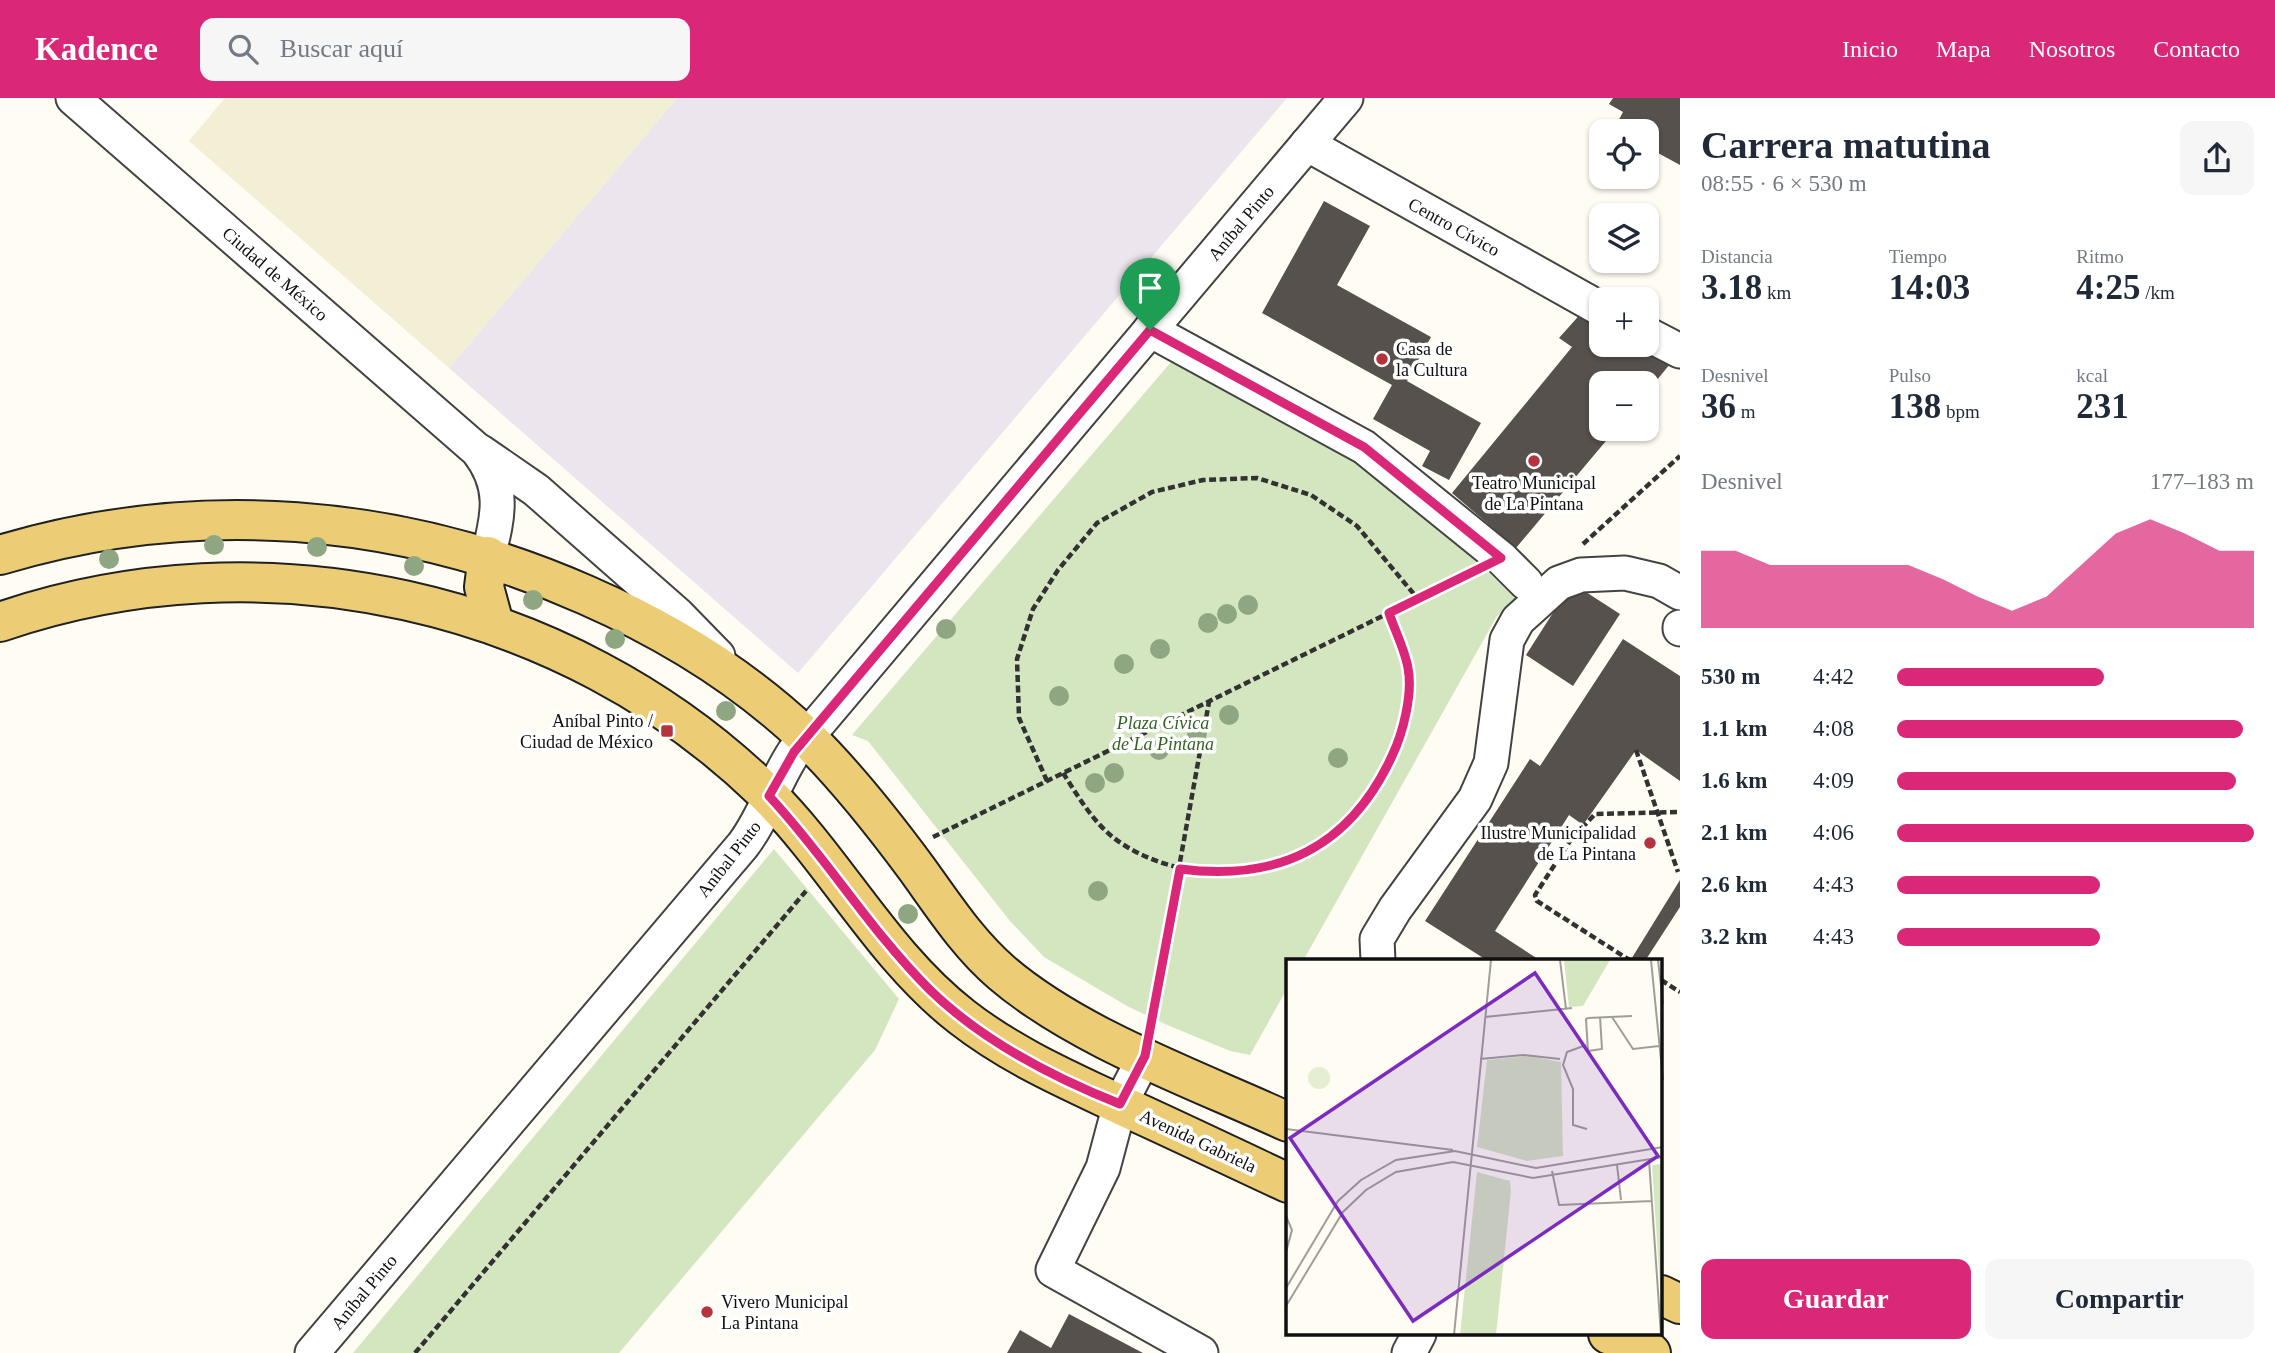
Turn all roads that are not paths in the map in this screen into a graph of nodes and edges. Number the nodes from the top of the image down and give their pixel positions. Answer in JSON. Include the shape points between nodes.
{"nodes":[{"id":1,"x":74,"y":98,"type":"edge"},
{"id":2,"x":1346,"y":98,"type":"edge"},
{"id":3,"x":1307,"y":144,"type":"junction"},
{"id":4,"x":1589,"y":302,"type":"edge"},
{"id":5,"x":1150,"y":330,"type":"junction"},
{"id":6,"x":1659,"y":340,"type":"edge"},
{"id":7,"x":1680,"y":351,"type":"edge"},
{"id":8,"x":477,"y":450,"type":"junction"},
{"id":9,"x":0,"y":555,"type":"edge"},
{"id":10,"x":488,"y":556,"type":"junction"},
{"id":11,"x":1526,"y":583,"type":"dead end"},
{"id":12,"x":1680,"y":593,"type":"edge"},
{"id":13,"x":0,"y":622,"type":"edge"},
{"id":14,"x":494,"y":624,"type":"junction"},
{"id":15,"x":737,"y":680,"type":"junction"},
{"id":16,"x":806,"y":738,"type":"junction"},
{"id":17,"x":769,"y":796,"type":"junction"},
{"id":18,"x":1378,"y":959,"type":"edge"},
{"id":19,"x":1145,"y":1056,"type":"junction"},
{"id":20,"x":1120,"y":1104,"type":"junction"},
{"id":21,"x":1286,"y":1121,"type":"edge"},
{"id":22,"x":1286,"y":1182,"type":"edge"},
{"id":23,"x":1662,"y":1295,"type":"edge"},
{"id":24,"x":1680,"y":1304,"type":"edge"},
{"id":25,"x":1418,"y":1336,"type":"edge"},
{"id":26,"x":312,"y":1353,"type":"edge"},
{"id":27,"x":1201,"y":1353,"type":"edge"},
{"id":28,"x":1409,"y":1353,"type":"edge"}],
"edges":[{"from":1,"to":8,"type":"street","name":"Ciudad de México"},
{"from":2,"to":3,"type":"street","name":"Aníbal Pinto"},
{"from":3,"to":4,"type":"street","name":"Centro Cívico"},
{"from":3,"to":5,"type":"street","name":"Aníbal Pinto"},
{"from":5,"to":11,"type":"street","via":[[1364,447]]},
{"from":5,"to":16,"type":"street","name":"Aníbal Pinto"},
{"from":6,"to":7,"type":"street"},
{"from":8,"to":10,"type":"street","name":"Ciudad de México","via":[[498,487],[498,523]]},
{"from":8,"to":15,"type":"street","name":"Ciudad de México","via":[[536,490],[657,597]]},
{"from":9,"to":10,"type":"main road","via":[[85,533],[144,524],[264,519],[377,530]]},
{"from":10,"to":14,"type":"main road","via":[[484,587]]},
{"from":10,"to":15,"type":"main road","via":[[614,607]]},
{"from":12,"to":18,"type":"street","via":[[1658,581],[1625,573],[1581,575],[1559,583],[1518,620],[1507,640],[1491,763],[1475,799],[1377,939]]},
{"from":13,"to":14,"type":"main road","name":"Avenida Gabriela","via":[[104,595],[195,583],[244,582],[379,594]]},
{"from":14,"to":17,"type":"main road","name":"Avenida Gabriela","via":[[574,658],[643,697],[732,761]]},
{"from":15,"to":16,"type":"main road"},
{"from":16,"to":17,"type":"street","name":"Aníbal Pinto"},
{"from":16,"to":19,"type":"main road","via":[[870,807],[964,933],[999,971],[1065,1018]]},
{"from":17,"to":20,"type":"main road","name":"Avenida Gabriela","via":[[913,971],[959,1015],[1023,1058]]},
{"from":17,"to":26,"type":"street","name":"Aníbal Pinto","via":[[762,817],[743,845]]},
{"from":19,"to":20,"type":"street"},
{"from":19,"to":21,"type":"main road"},
{"from":20,"to":22,"type":"main road","name":"Avenida Gabriela"},
{"from":20,"to":27,"type":"street","via":[[1103,1168],[1053,1270]]},
{"from":23,"to":24,"type":"main road"},
{"from":25,"to":28,"type":"street"}]}
